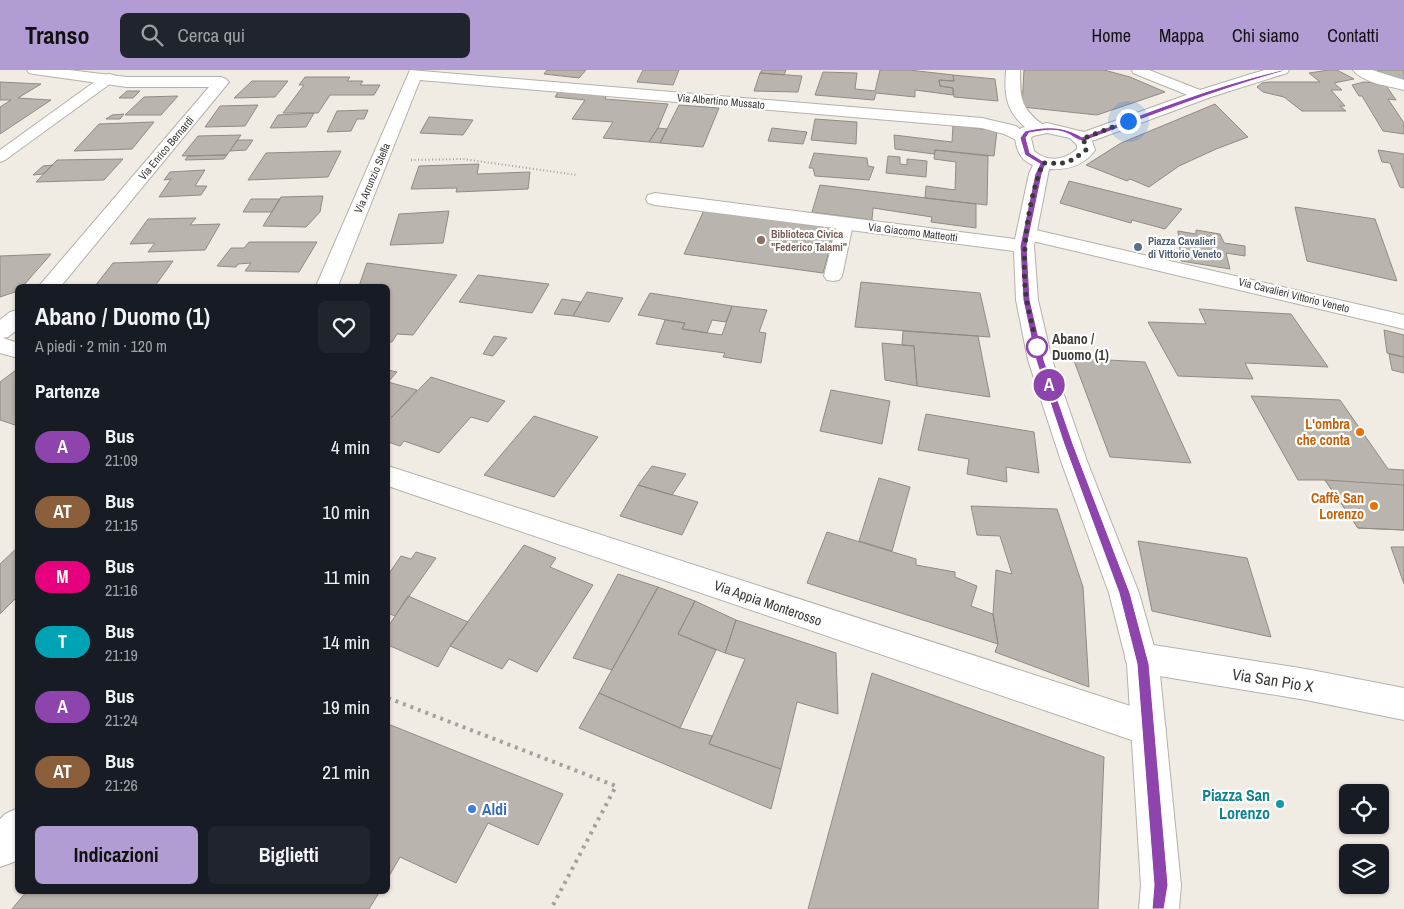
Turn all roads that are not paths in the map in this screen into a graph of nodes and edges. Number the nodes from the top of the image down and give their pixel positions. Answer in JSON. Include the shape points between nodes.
{"nodes":[{"id":1,"x":34,"y":70,"type":"edge"},
{"id":2,"x":142,"y":70,"type":"edge"},
{"id":3,"x":1013,"y":70,"type":"edge"},
{"id":4,"x":1138,"y":70,"type":"edge"},
{"id":5,"x":1282,"y":70,"type":"edge"},
{"id":6,"x":1360,"y":70,"type":"edge"},
{"id":7,"x":416,"y":75,"type":"edge"},
{"id":8,"x":118,"y":80,"type":"junction"},
{"id":9,"x":1404,"y":85,"type":"edge"},
{"id":10,"x":1200,"y":95,"type":"junction"},
{"id":11,"x":1038,"y":128,"type":"junction"},
{"id":12,"x":1023,"y":138,"type":"junction"},
{"id":13,"x":1082,"y":139,"type":"junction"},
{"id":14,"x":0,"y":157,"type":"edge"},
{"id":15,"x":1043,"y":163,"type":"junction"},
{"id":16,"x":654,"y":199,"type":"dead end"},
{"id":17,"x":845,"y":224,"type":"junction"},
{"id":18,"x":1025,"y":240,"type":"junction"},
{"id":19,"x":832,"y":276,"type":"dead end"},
{"id":20,"x":52,"y":284,"type":"edge"},
{"id":21,"x":328,"y":284,"type":"edge"},
{"id":22,"x":15,"y":320,"type":"edge"},
{"id":23,"x":1404,"y":322,"type":"edge"},
{"id":24,"x":0,"y":332,"type":"edge"},
{"id":25,"x":0,"y":345,"type":"edge"},
{"id":26,"x":15,"y":350,"type":"edge"},
{"id":27,"x":390,"y":477,"type":"edge"},
{"id":28,"x":1141,"y":658,"type":"junction"},
{"id":29,"x":1404,"y":704,"type":"edge"},
{"id":30,"x":1149,"y":729,"type":"junction"},
{"id":31,"x":15,"y":830,"type":"edge"},
{"id":32,"x":0,"y":848,"type":"edge"},
{"id":33,"x":1159,"y":909,"type":"edge"}],
"edges":[{"from":1,"to":8,"type":"street","name":"Via Enrico Bernardi"},
{"from":2,"to":8,"type":"street"},
{"from":3,"to":11,"type":"street","via":[[1015,108],[1022,118]]},
{"from":4,"to":10,"type":"lane"},
{"from":5,"to":10,"type":"street"},
{"from":6,"to":9,"type":"street"},
{"from":7,"to":12,"type":"street","name":"Via Albertino Mussato","via":[[982,123],[1010,130]]},
{"from":7,"to":21,"type":"street","name":"Via Arrunzio Stella"},
{"from":8,"to":14,"type":"lane"},
{"from":8,"to":20,"type":"street","name":"Via Enrico Bernardi","via":[[220,82]]},
{"from":10,"to":13,"type":"street"},
{"from":11,"to":12,"type":"street","via":[[1027,132]]},
{"from":11,"to":13,"type":"street","via":[[1066,131]]},
{"from":12,"to":15,"type":"street","via":[[1027,154]]},
{"from":13,"to":15,"type":"street","via":[[1086,150],[1072,162]]},
{"from":15,"to":18,"type":"street"},
{"from":16,"to":17,"type":"street","name":"Via Giacomo Matteotti"},
{"from":17,"to":18,"type":"street","name":"Via Giacomo Matteotti"},
{"from":17,"to":19,"type":"lane"},
{"from":18,"to":23,"type":"street","name":"Via Cavalieri Vittorio Veneto","via":[[1183,269]]},
{"from":18,"to":28,"type":"street","via":[[1027,300],[1040,360],[1124,593]]},
{"from":22,"to":24,"type":"street"},
{"from":25,"to":26,"type":"street"},
{"from":27,"to":30,"type":"street","name":"Via Appia Monterosso"},
{"from":28,"to":29,"type":"street","name":"Via San Pio X"},
{"from":28,"to":30,"type":"street"},
{"from":30,"to":33,"type":"street","via":[[1161,885]]},
{"from":31,"to":32,"type":"street"}]}
